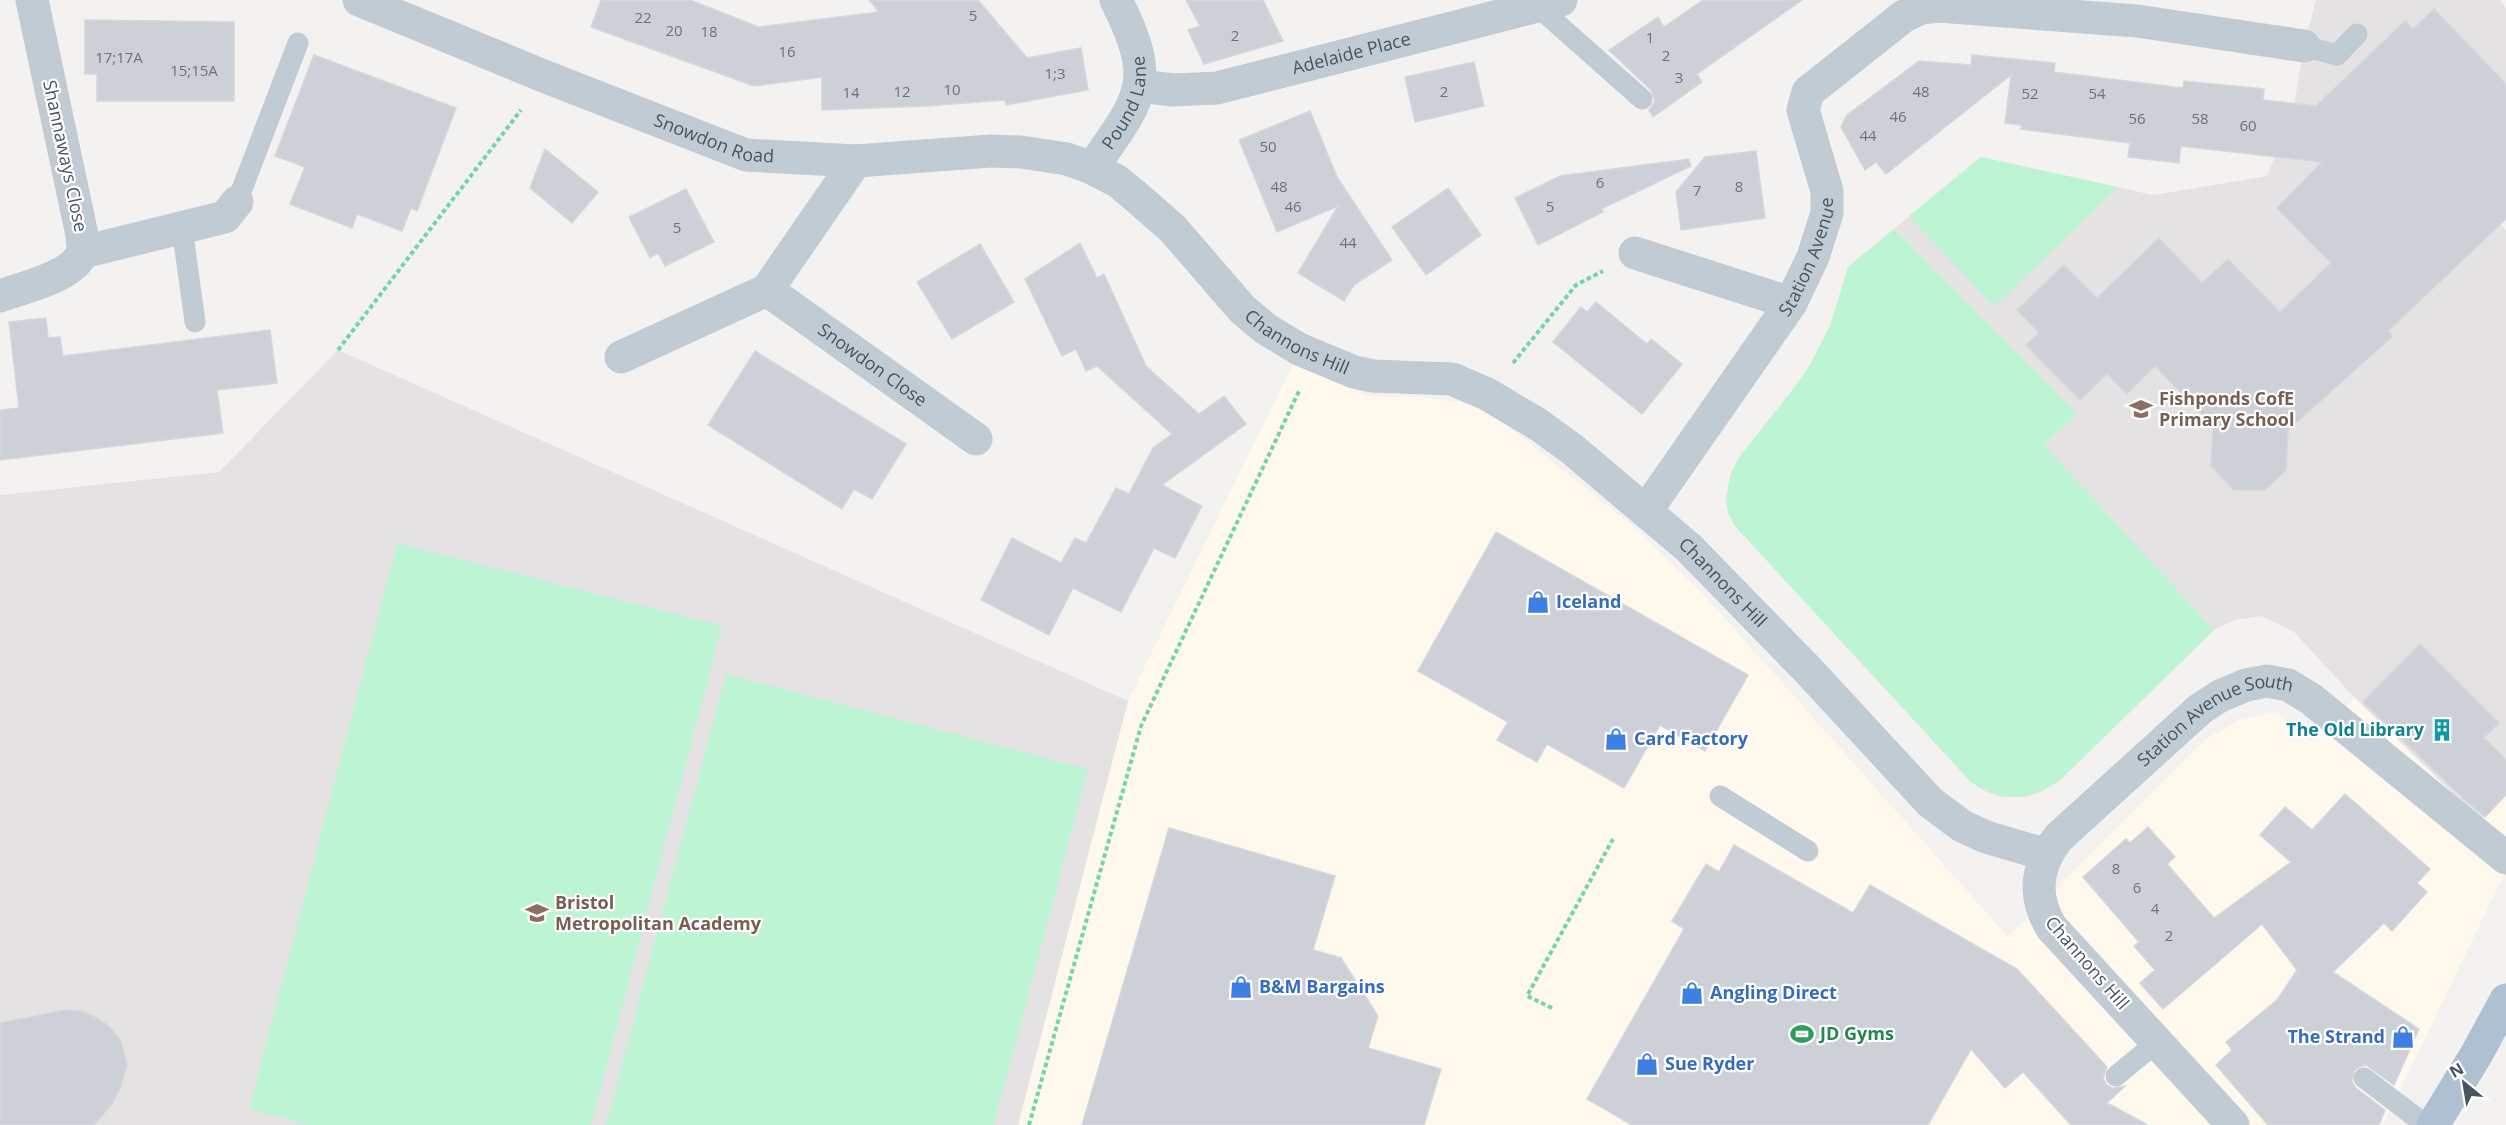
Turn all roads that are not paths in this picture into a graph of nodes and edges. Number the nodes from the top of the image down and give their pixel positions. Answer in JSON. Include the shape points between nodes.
{"nodes":[{"id":1,"x":32,"y":0,"type":"edge"},
{"id":2,"x":359,"y":0,"type":"edge"},
{"id":3,"x":1116,"y":0,"type":"edge"},
{"id":4,"x":1549,"y":3,"type":"edge"},
{"id":5,"x":2139,"y":10,"type":"edge"},
{"id":6,"x":2357,"y":34,"type":"dead end"},
{"id":7,"x":297,"y":43,"type":"dead end"},
{"id":8,"x":2304,"y":46,"type":"joint"},
{"id":9,"x":1140,"y":86,"type":"junction"},
{"id":10,"x":1642,"y":99,"type":"dead end"},
{"id":11,"x":856,"y":160,"type":"junction"},
{"id":12,"x":1092,"y":168,"type":"junction"},
{"id":13,"x":237,"y":202,"type":"joint"},
{"id":14,"x":182,"y":227,"type":"junction"},
{"id":15,"x":83,"y":252,"type":"junction"},
{"id":16,"x":1635,"y":253,"type":"road end"},
{"id":17,"x":767,"y":290,"type":"junction"},
{"id":18,"x":0,"y":296,"type":"edge"},
{"id":19,"x":1791,"y":303,"type":"junction"},
{"id":20,"x":195,"y":321,"type":"dead end"},
{"id":21,"x":621,"y":357,"type":"dead end"},
{"id":22,"x":976,"y":439,"type":"dead end"},
{"id":23,"x":1646,"y":511,"type":"junction"},
{"id":24,"x":1720,"y":796,"type":"dead end"},
{"id":25,"x":1808,"y":851,"type":"dead end"},
{"id":26,"x":2047,"y":855,"type":"junction"},
{"id":27,"x":2506,"y":858,"type":"edge"},
{"id":28,"x":2506,"y":1000,"type":"edge"},
{"id":29,"x":2506,"y":1038,"type":"edge"},
{"id":30,"x":2157,"y":1042,"type":"junction"},
{"id":31,"x":2476,"y":1055,"type":"junction"},
{"id":32,"x":2116,"y":1076,"type":"dead end"},
{"id":33,"x":2364,"y":1078,"type":"dead end"},
{"id":34,"x":2233,"y":1125,"type":"edge"},
{"id":35,"x":2426,"y":1125,"type":"edge"},
{"id":36,"x":2433,"y":1125,"type":"edge"}],
"edges":[{"from":1,"to":15,"type":"street","name":"Shannaways Close"},
{"from":2,"to":11,"type":"street","name":"Snowdon Road","via":[[746,154]]},
{"from":3,"to":9,"type":"street","name":"Pound Lane","via":[[1136,48]]},
{"from":4,"to":9,"type":"street","name":"Adelaide Place","via":[[1217,88],[1173,90]]},
{"from":4,"to":10,"type":"lane"},
{"from":5,"to":8,"type":"street","name":"Station Avenue"},
{"from":5,"to":19,"type":"street","name":"Station Avenue","via":[[1921,8],[1904,16],[1808,92],[1803,110],[1827,191],[1827,213],[1813,257]]},
{"from":6,"to":8,"type":"lane","via":[[2337,55]]},
{"from":7,"to":13,"type":"lane"},
{"from":9,"to":12,"type":"street","name":"Pound Lane","via":[[1131,111]]},
{"from":11,"to":12,"type":"street","name":"Snowdon Road","via":[[1021,152],[1067,159]]},
{"from":11,"to":17,"type":"street"},
{"from":12,"to":23,"type":"street","name":"Channons Hill","via":[[1133,194],[1173,229],[1243,310],[1266,329],[1299,349],[1354,372],[1452,379],[1487,393],[1572,449]]},
{"from":13,"to":14,"type":"street","via":[[225,217]]},
{"from":14,"to":15,"type":"street"},
{"from":14,"to":20,"type":"lane"},
{"from":15,"to":18,"type":"street","name":"Shannaways Close","via":[[74,265],[55,277]]},
{"from":16,"to":19,"type":"street"},
{"from":17,"to":21,"type":"street"},
{"from":17,"to":22,"type":"street","name":"Snowdon Close"},
{"from":19,"to":23,"type":"street","name":"Station Avenue"},
{"from":23,"to":26,"type":"street","name":"Channons Hill","via":[[1729,588],[1930,802],[1962,826],[1986,837]]},
{"from":24,"to":25,"type":"lane"},
{"from":26,"to":27,"type":"street","name":"Station Avenue South","via":[[2059,837],[2200,710],[2233,690],[2267,681],[2288,685],[2311,699]]},
{"from":26,"to":30,"type":"street","name":"Channons Hill","via":[[2038,890],[2044,915]]},
{"from":28,"to":31,"type":"main road"},
{"from":29,"to":31,"type":"street"},
{"from":30,"to":32,"type":"lane"},
{"from":30,"to":34,"type":"street","name":"Channons Hill"},
{"from":31,"to":36,"type":"main road"},
{"from":33,"to":35,"type":"lane"}]}
